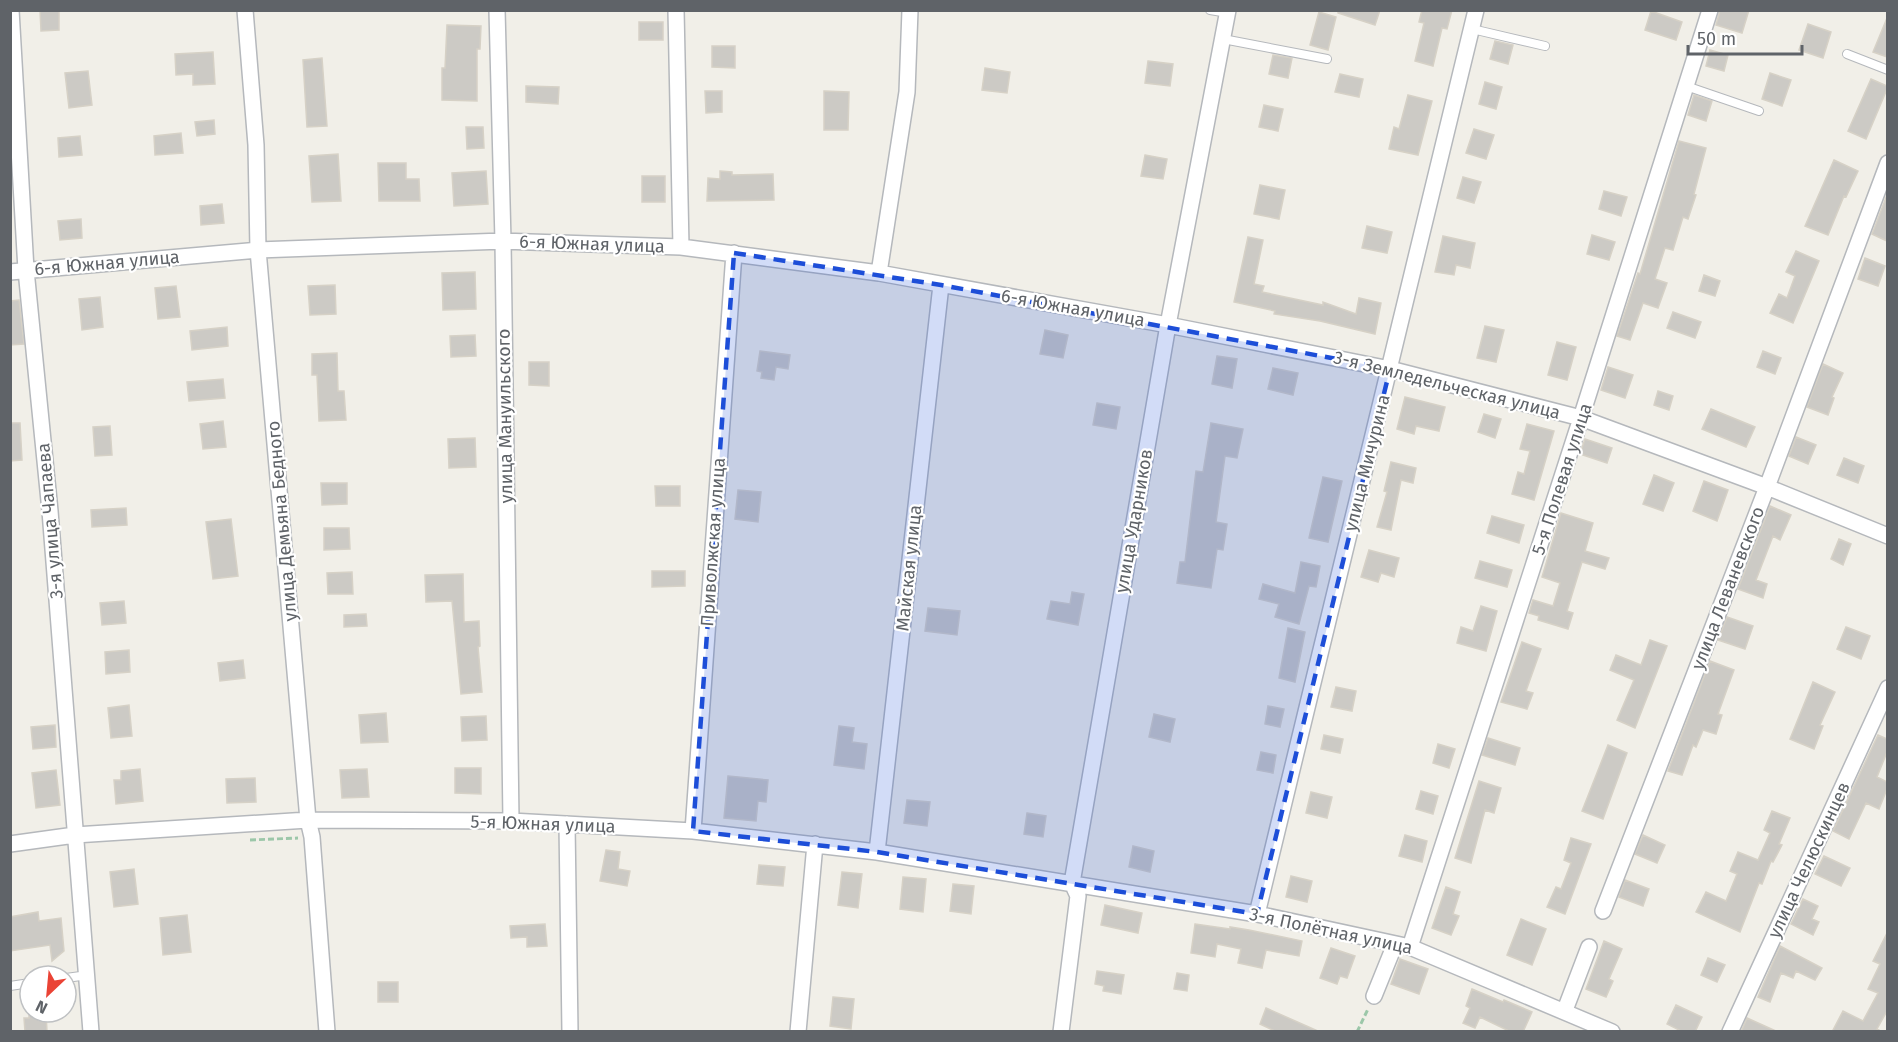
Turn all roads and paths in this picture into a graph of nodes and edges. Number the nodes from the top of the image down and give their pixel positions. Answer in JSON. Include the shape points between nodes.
{"nodes":[{"id":1,"x":11,"y":10,"type":"edge"},
{"id":2,"x":245,"y":10,"type":"edge"},
{"id":3,"x":497,"y":10,"type":"edge"},
{"id":4,"x":676,"y":10,"type":"edge"},
{"id":5,"x":910,"y":10,"type":"edge"},
{"id":6,"x":1210,"y":10,"type":"edge"},
{"id":7,"x":1476,"y":10,"type":"edge"},
{"id":8,"x":1710,"y":10,"type":"edge"},
{"id":9,"x":1228,"y":12,"type":"edge"},
{"id":10,"x":1472,"y":29,"type":"junction"},
{"id":11,"x":1223,"y":39,"type":"junction"},
{"id":12,"x":1545,"y":46,"type":"dead end"},
{"id":13,"x":1847,"y":54,"type":"dead end"},
{"id":14,"x":1327,"y":59,"type":"dead end"},
{"id":15,"x":1887,"y":70,"type":"edge"},
{"id":16,"x":1686,"y":86,"type":"junction"},
{"id":17,"x":1759,"y":111,"type":"dead end"},
{"id":18,"x":1887,"y":163,"type":"edge"},
{"id":19,"x":503,"y":241,"type":"junction"},
{"id":20,"x":681,"y":247,"type":"junction"},
{"id":21,"x":258,"y":250,"type":"junction"},
{"id":22,"x":734,"y":253,"type":"junction"},
{"id":23,"x":18,"y":271,"type":"edge"},
{"id":24,"x":879,"y":273,"type":"junction"},
{"id":25,"x":941,"y":285,"type":"junction"},
{"id":26,"x":1168,"y":325,"type":"junction"},
{"id":27,"x":1390,"y":369,"type":"junction"},
{"id":28,"x":1581,"y":418,"type":"junction"},
{"id":29,"x":1767,"y":487,"type":"junction"},
{"id":30,"x":1887,"y":536,"type":"edge"},
{"id":31,"x":1887,"y":688,"type":"edge"},
{"id":32,"x":308,"y":820,"type":"junction"},
{"id":33,"x":511,"y":821,"type":"junction"},
{"id":34,"x":567,"y":824,"type":"junction"},
{"id":35,"x":693,"y":831,"type":"junction"},
{"id":36,"x":75,"y":835,"type":"junction"},
{"id":37,"x":312,"y":837,"type":"junction"},
{"id":38,"x":241,"y":841,"type":"dead end"},
{"id":39,"x":10,"y":844,"type":"edge"},
{"id":40,"x":815,"y":844,"type":"junction"},
{"id":41,"x":877,"y":852,"type":"junction"},
{"id":42,"x":1072,"y":883,"type":"junction"},
{"id":43,"x":1603,"y":911,"type":"dead end"},
{"id":44,"x":1257,"y":914,"type":"junction"},
{"id":45,"x":1403,"y":945,"type":"junction"},
{"id":46,"x":1589,"y":947,"type":"dead end"},
{"id":47,"x":88,"y":975,"type":"junction"},
{"id":48,"x":78,"y":976,"type":"edge"},
{"id":49,"x":1374,"y":996,"type":"joint"},
{"id":50,"x":1565,"y":1010,"type":"junction"},
{"id":51,"x":91,"y":1032,"type":"edge"},
{"id":52,"x":327,"y":1032,"type":"edge"},
{"id":53,"x":570,"y":1032,"type":"edge"},
{"id":54,"x":798,"y":1032,"type":"edge"},
{"id":55,"x":1060,"y":1032,"type":"edge"},
{"id":56,"x":1358,"y":1032,"type":"edge"},
{"id":57,"x":1612,"y":1032,"type":"edge"},
{"id":58,"x":1730,"y":1032,"type":"edge"}],
"edges":[{"from":1,"to":23,"type":"street","name":"3-я улица Чапаева"},
{"from":2,"to":21,"type":"street","name":"улица Демьяна Бедного","via":[[256,145]]},
{"from":3,"to":19,"type":"street","name":"улица Мануильского"},
{"from":4,"to":20,"type":"street"},
{"from":5,"to":24,"type":"street","via":[[906,92]]},
{"from":6,"to":9,"type":"lane"},
{"from":7,"to":10,"type":"street","name":"улица Мичурина"},
{"from":8,"to":16,"type":"street","name":"5-я Полевая улица"},
{"from":9,"to":11,"type":"street","name":"улица Ударников"},
{"from":10,"to":12,"type":"lane"},
{"from":10,"to":27,"type":"street","name":"улица Мичурина"},
{"from":11,"to":14,"type":"lane"},
{"from":11,"to":26,"type":"street","name":"улица Ударников"},
{"from":13,"to":15,"type":"lane"},
{"from":16,"to":17,"type":"lane"},
{"from":16,"to":28,"type":"street","name":"5-я Полевая улица"},
{"from":18,"to":29,"type":"street","name":"улица Леваневского"},
{"from":19,"to":20,"type":"street","name":"6-я Южная улица"},
{"from":19,"to":21,"type":"street","name":"6-я Южная улица"},
{"from":19,"to":33,"type":"street","name":"улица Мануильского"},
{"from":20,"to":22,"type":"street","name":"6-я Южная улица"},
{"from":21,"to":23,"type":"street","name":"6-я Южная улица"},
{"from":21,"to":32,"type":"street","name":"улица Демьяна Бедного"},
{"from":22,"to":24,"type":"street","name":"6-я Южная улица"},
{"from":22,"to":35,"type":"street","name":"Приволжская улица"},
{"from":23,"to":36,"type":"street","name":"3-я улица Чапаева","via":[[50,511]]},
{"from":24,"to":25,"type":"street","name":"6-я Южная улица"},
{"from":25,"to":26,"type":"street","name":"6-я Южная улица"},
{"from":25,"to":41,"type":"street","name":"Майская улица"},
{"from":26,"to":27,"type":"street","name":"3-я Земледельческая улица"},
{"from":26,"to":42,"type":"street","name":"улица Ударников"},
{"from":27,"to":28,"type":"street","name":"3-я Земледельческая улица"},
{"from":27,"to":44,"type":"street","name":"улица Мичурина"},
{"from":28,"to":29,"type":"street","name":"3-я Земледельческая улица"},
{"from":28,"to":45,"type":"street","name":"5-я Полевая улица"},
{"from":29,"to":30,"type":"street","name":"3-я Земледельческая улица"},
{"from":29,"to":43,"type":"street","name":"улица Леваневского"},
{"from":31,"to":58,"type":"street","name":"улица Челюскинцев"},
{"from":32,"to":33,"type":"street","name":"5-я Южная улица"},
{"from":32,"to":36,"type":"street","name":"5-я Южная улица"},
{"from":32,"to":37,"type":"street","name":"улица Демьяна Бедного"},
{"from":33,"to":34,"type":"street","name":"5-я Южная улица"},
{"from":34,"to":35,"type":"street","name":"5-я Южная улица"},
{"from":34,"to":53,"type":"street"},
{"from":35,"to":40,"type":"street","name":"5-я Южная улица"},
{"from":36,"to":39,"type":"street","name":"5-я Южная улица"},
{"from":36,"to":47,"type":"street","name":"3-я улица Чапаева"},
{"from":37,"to":38,"type":"path"},
{"from":37,"to":52,"type":"street","name":"улица Демьяна Бедного"},
{"from":40,"to":41,"type":"street","name":"5-я Южная улица"},
{"from":40,"to":54,"type":"street"},
{"from":41,"to":42,"type":"street","name":"5-я Южная улица"},
{"from":42,"to":44,"type":"street","name":"3-я Полётная улица"},
{"from":42,"to":55,"type":"street","name":"улица Ударников","via":[[1078,896]]},
{"from":44,"to":45,"type":"street","name":"3-я Полётная улица"},
{"from":45,"to":49,"type":"street","name":"5-я Полевая улица"},
{"from":45,"to":50,"type":"street","name":"3-я Полётная улица"},
{"from":46,"to":50,"type":"street"},
{"from":47,"to":48,"type":"lane"},
{"from":47,"to":51,"type":"street","name":"3-я улица Чапаева"},
{"from":49,"to":56,"type":"path"},
{"from":50,"to":57,"type":"street","name":"3-я Полётная улица"}]}
